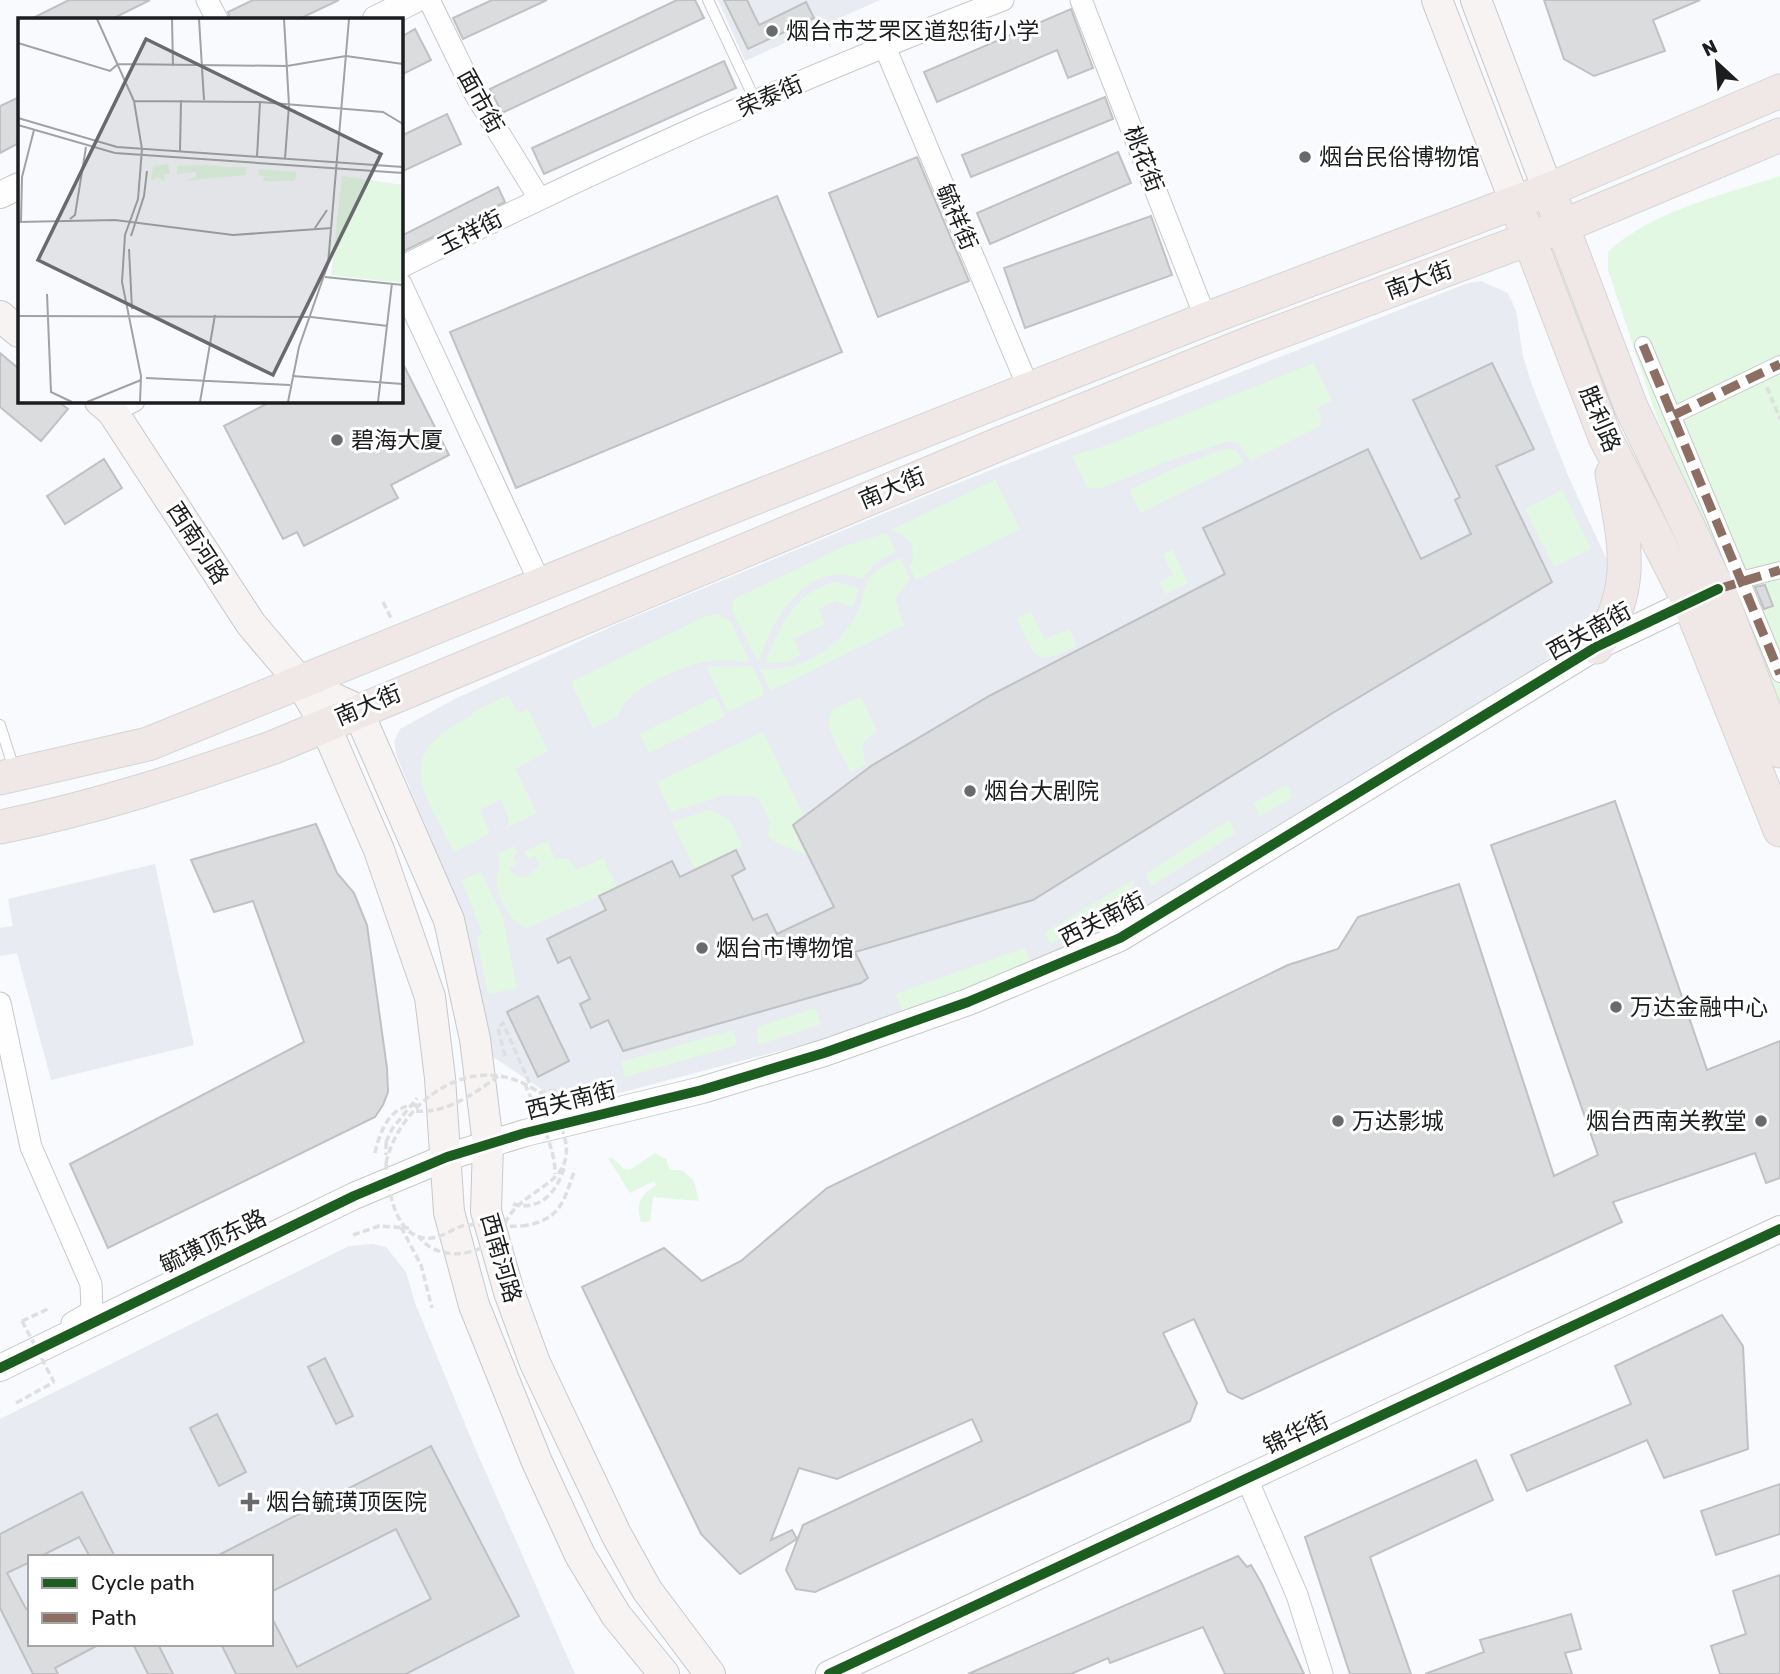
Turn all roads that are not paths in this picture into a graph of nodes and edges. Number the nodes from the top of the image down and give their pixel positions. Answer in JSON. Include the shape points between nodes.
{"nodes":[{"id":1,"x":207,"y":0,"type":"edge"},
{"id":2,"x":414,"y":0,"type":"edge"},
{"id":3,"x":429,"y":0,"type":"edge"},
{"id":4,"x":708,"y":0,"type":"edge"},
{"id":5,"x":1003,"y":0,"type":"edge"},
{"id":6,"x":1082,"y":0,"type":"edge"},
{"id":7,"x":1437,"y":0,"type":"edge"},
{"id":8,"x":1476,"y":0,"type":"edge"},
{"id":9,"x":216,"y":18,"type":"edge"},
{"id":10,"x":378,"y":18,"type":"edge"},
{"id":11,"x":884,"y":45,"type":"junction"},
{"id":12,"x":1780,"y":90,"type":"edge"},
{"id":13,"x":756,"y":102,"type":"junction"},
{"id":14,"x":1780,"y":135,"type":"edge"},
{"id":15,"x":18,"y":186,"type":"edge"},
{"id":16,"x":1548,"y":190,"type":"junction"},
{"id":17,"x":0,"y":195,"type":"edge"},
{"id":18,"x":539,"y":198,"type":"junction"},
{"id":19,"x":1515,"y":202,"type":"junction"},
{"id":20,"x":1563,"y":226,"type":"junction"},
{"id":21,"x":1529,"y":239,"type":"junction"},
{"id":22,"x":402,"y":266,"type":"edge"},
{"id":23,"x":402,"y":286,"type":"edge"},
{"id":24,"x":0,"y":316,"type":"edge"},
{"id":25,"x":1206,"y":319,"type":"junction"},
{"id":26,"x":18,"y":331,"type":"edge"},
{"id":27,"x":1643,"y":345,"type":"dead end"},
{"id":28,"x":1780,"y":364,"type":"edge"},
{"id":29,"x":1029,"y":389,"type":"junction"},
{"id":30,"x":115,"y":404,"type":"edge"},
{"id":31,"x":1674,"y":415,"type":"junction"},
{"id":32,"x":1605,"y":437,"type":"junction"},
{"id":33,"x":1780,"y":570,"type":"edge"},
{"id":34,"x":541,"y":585,"type":"junction"},
{"id":35,"x":1717,"y":590,"type":"junction"},
{"id":36,"x":1596,"y":647,"type":"junction"},
{"id":37,"x":1780,"y":674,"type":"edge"},
{"id":38,"x":301,"y":682,"type":"junction"},
{"id":39,"x":357,"y":709,"type":"junction"},
{"id":40,"x":324,"y":723,"type":"junction"},
{"id":41,"x":0,"y":725,"type":"edge"},
{"id":42,"x":1780,"y":751,"type":"edge"},
{"id":43,"x":8,"y":777,"type":"edge"},
{"id":44,"x":0,"y":827,"type":"edge"},
{"id":45,"x":1780,"y":830,"type":"edge"},
{"id":46,"x":0,"y":1003,"type":"edge"},
{"id":47,"x":488,"y":1144,"type":"junction"},
{"id":48,"x":447,"y":1157,"type":"junction"},
{"id":49,"x":1780,"y":1229,"type":"edge"},
{"id":50,"x":0,"y":1356,"type":"edge"},
{"id":51,"x":0,"y":1368,"type":"edge"},
{"id":52,"x":1247,"y":1479,"type":"junction"},
{"id":53,"x":664,"y":1674,"type":"edge"},
{"id":54,"x":710,"y":1674,"type":"edge"},
{"id":55,"x":830,"y":1674,"type":"edge"},
{"id":56,"x":1322,"y":1674,"type":"edge"}],
"edges":[{"from":1,"to":9,"type":"street"},
{"from":2,"to":10,"type":"street"},
{"from":3,"to":18,"type":"street","name":"面市街","via":[[475,94]]},
{"from":4,"to":13,"type":"lane"},
{"from":5,"to":11,"type":"street","name":"荣泰街"},
{"from":6,"to":25,"type":"street","name":"桃花街"},
{"from":7,"to":19,"type":"main road","name":"胜利路"},
{"from":8,"to":16,"type":"main road","name":"胜利路"},
{"from":11,"to":13,"type":"street","name":"荣泰街"},
{"from":11,"to":29,"type":"street","name":"毓祥街"},
{"from":12,"to":16,"type":"main road","name":"南大街"},
{"from":13,"to":18,"type":"street","name":"荣泰街"},
{"from":14,"to":20,"type":"main road","name":"南大街"},
{"from":15,"to":17,"type":"street"},
{"from":16,"to":19,"type":"main road","name":"南大街"},
{"from":16,"to":20,"type":"main road","name":"胜利路"},
{"from":18,"to":22,"type":"street","name":"玉祥街"},
{"from":19,"to":21,"type":"main road","name":"胜利路"},
{"from":19,"to":25,"type":"main road","name":"南大街"},
{"from":20,"to":21,"type":"main road","name":"南大街"},
{"from":20,"to":35,"type":"main road","name":"胜利路","via":[[1630,407]]},
{"from":21,"to":32,"type":"main road","name":"胜利路"},
{"from":21,"to":39,"type":"main road","name":"南大街","via":[[1255,341]]},
{"from":23,"to":34,"type":"street"},
{"from":24,"to":26,"type":"main road"},
{"from":25,"to":29,"type":"main road","name":"南大街"},
{"from":27,"to":31,"type":"street"},
{"from":28,"to":31,"type":"street"},
{"from":29,"to":34,"type":"main road","name":"南大街"},
{"from":30,"to":38,"type":"main road","name":"西南河路","via":[[251,624]]},
{"from":31,"to":35,"type":"street"},
{"from":32,"to":35,"type":"main road","name":"胜利路"},
{"from":32,"to":36,"type":"main road","via":[[1625,569],[1618,611]]},
{"from":33,"to":35,"type":"street"},
{"from":34,"to":38,"type":"main road","name":"南大街"},
{"from":35,"to":36,"type":"street","name":"西关南街"},
{"from":35,"to":37,"type":"street"},
{"from":35,"to":42,"type":"main road","name":"胜利路"},
{"from":35,"to":45,"type":"main road","name":"胜利路"},
{"from":36,"to":47,"type":"street","name":"西关南街","via":[[1120,938],[968,1002],[824,1052],[702,1090]]},
{"from":38,"to":39,"type":"main road","name":"西南河路"},
{"from":38,"to":40,"type":"main road","name":"西南河路"},
{"from":38,"to":43,"type":"main road","name":"南大街","via":[[148,744]]},
{"from":39,"to":40,"type":"main road","name":"南大街"},
{"from":39,"to":47,"type":"main road","name":"西南河路","via":[[449,920],[475,1039]]},
{"from":40,"to":44,"type":"main road","name":"南大街","via":[[274,747],[153,790],[78,812]]},
{"from":40,"to":48,"type":"main road","name":"西南河路","via":[[379,850],[430,997]]},
{"from":41,"to":43,"type":"lane"},
{"from":46,"to":50,"type":"street","via":[[31,1147],[91,1284],[94,1302],[92,1311]]},
{"from":47,"to":48,"type":"street","name":"西关南街"},
{"from":47,"to":54,"type":"main road","name":"西南河路","via":[[486,1211],[535,1363],[636,1571]]},
{"from":48,"to":51,"type":"street","name":"毓璜顶东路","via":[[354,1196]]},
{"from":48,"to":53,"type":"main road","name":"西南河路","via":[[449,1212],[461,1260],[523,1428],[580,1555],[616,1615]]},
{"from":49,"to":52,"type":"street","name":"锦华街"},
{"from":52,"to":55,"type":"street","name":"锦华街"},
{"from":52,"to":56,"type":"street","via":[[1297,1595]]}]}
